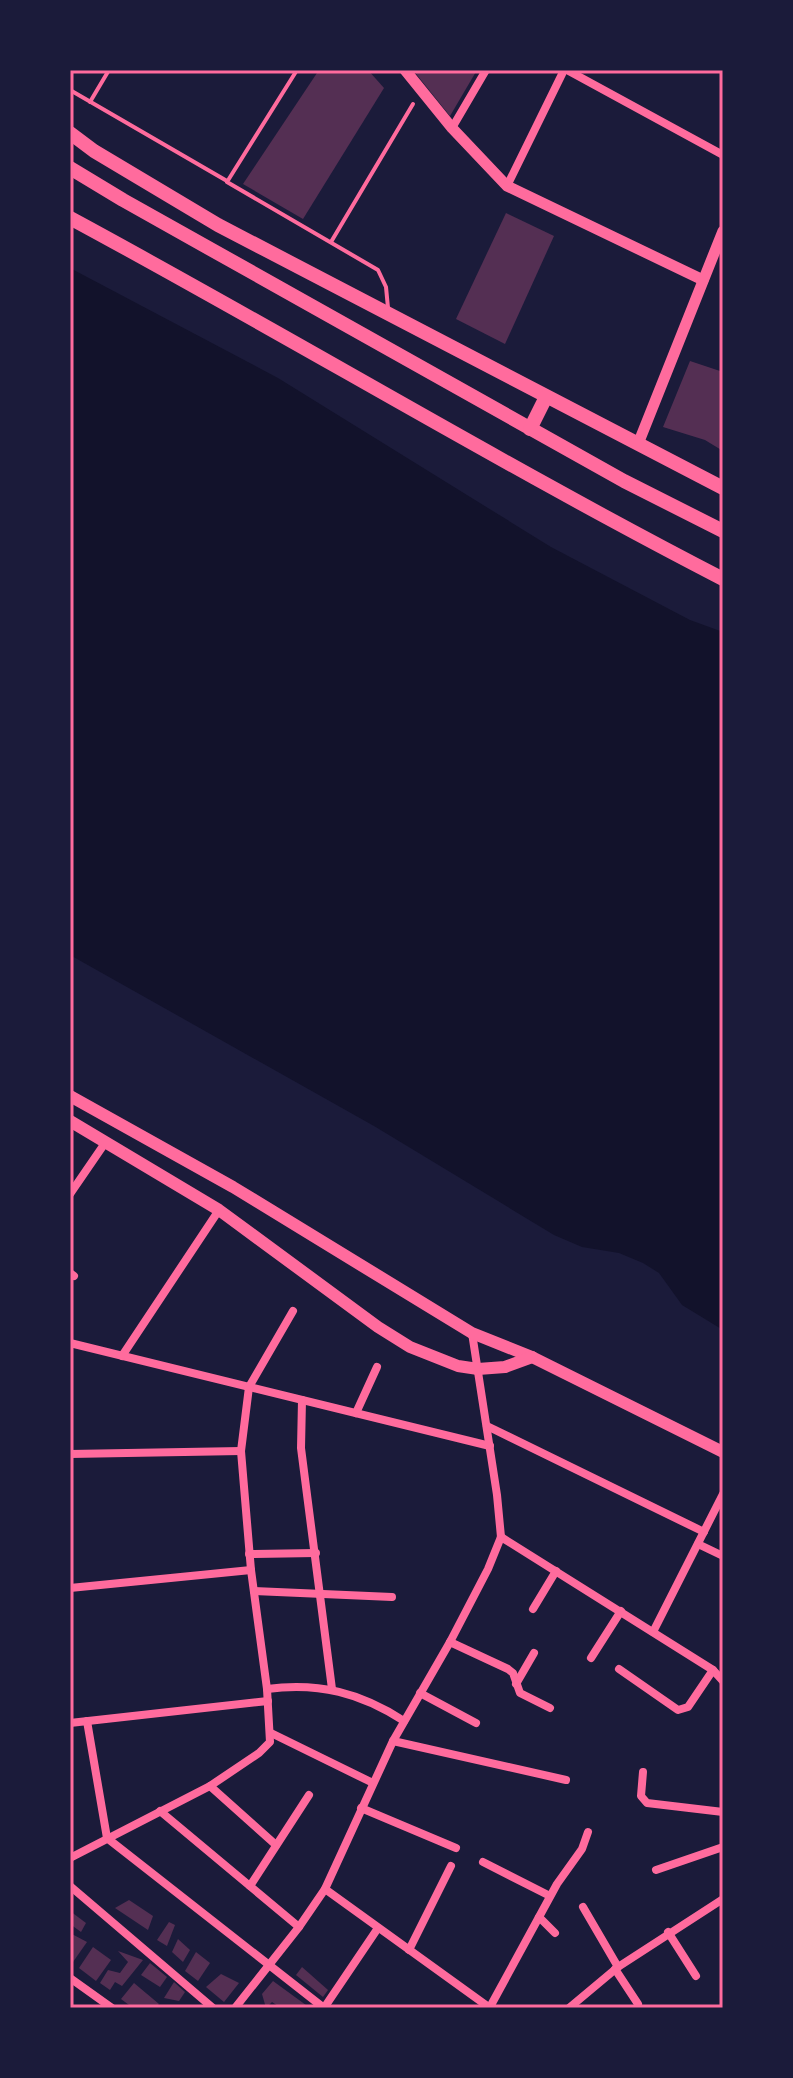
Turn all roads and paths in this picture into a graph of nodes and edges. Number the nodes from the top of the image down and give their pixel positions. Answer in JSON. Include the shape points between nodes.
{"nodes":[{"id":1,"x":109,"y":70,"type":"edge"},
{"id":2,"x":297,"y":70,"type":"edge"},
{"id":3,"x":405,"y":70,"type":"edge"},
{"id":4,"x":486,"y":70,"type":"edge"},
{"id":5,"x":566,"y":70,"type":"edge"},
{"id":6,"x":70,"y":90,"type":"edge"},
{"id":7,"x":90,"y":102,"type":"junction"},
{"id":8,"x":413,"y":104,"type":"dead end"},
{"id":9,"x":452,"y":128,"type":"junction"},
{"id":10,"x":70,"y":133,"type":"edge"},
{"id":11,"x":723,"y":155,"type":"edge"},
{"id":12,"x":70,"y":168,"type":"edge"},
{"id":13,"x":227,"y":182,"type":"junction"},
{"id":14,"x":507,"y":186,"type":"junction"},
{"id":15,"x":70,"y":218,"type":"edge"},
{"id":16,"x":723,"y":231,"type":"edge"},
{"id":17,"x":331,"y":242,"type":"junction"},
{"id":18,"x":703,"y":280,"type":"junction"},
{"id":19,"x":389,"y":315,"type":"junction"},
{"id":20,"x":546,"y":397,"type":"junction"},
{"id":21,"x":530,"y":429,"type":"junction"},
{"id":22,"x":638,"y":444,"type":"junction"},
{"id":23,"x":723,"y":488,"type":"edge"},
{"id":24,"x":723,"y":531,"type":"edge"},
{"id":25,"x":723,"y":579,"type":"edge"},
{"id":26,"x":70,"y":1096,"type":"edge"},
{"id":27,"x":70,"y":1121,"type":"edge"},
{"id":28,"x":105,"y":1143,"type":"junction"},
{"id":29,"x":70,"y":1194,"type":"edge"},
{"id":30,"x":219,"y":1210,"type":"junction"},
{"id":31,"x":293,"y":1311,"type":"dead end"},
{"id":32,"x":472,"y":1333,"type":"junction"},
{"id":33,"x":70,"y":1343,"type":"edge"},
{"id":34,"x":122,"y":1356,"type":"junction"},
{"id":35,"x":532,"y":1357,"type":"junction"},
{"id":36,"x":377,"y":1367,"type":"dead end"},
{"id":37,"x":478,"y":1369,"type":"junction"},
{"id":38,"x":249,"y":1387,"type":"junction"},
{"id":39,"x":302,"y":1400,"type":"junction"},
{"id":40,"x":356,"y":1413,"type":"junction"},
{"id":41,"x":487,"y":1426,"type":"junction"},
{"id":42,"x":490,"y":1446,"type":"junction"},
{"id":43,"x":241,"y":1451,"type":"junction"},
{"id":44,"x":723,"y":1452,"type":"edge"},
{"id":45,"x":70,"y":1454,"type":"edge"},
{"id":46,"x":723,"y":1494,"type":"edge"},
{"id":47,"x":704,"y":1532,"type":"junction"},
{"id":48,"x":501,"y":1537,"type":"junction"},
{"id":49,"x":698,"y":1544,"type":"junction"},
{"id":50,"x":316,"y":1553,"type":"junction"},
{"id":51,"x":249,"y":1554,"type":"junction"},
{"id":52,"x":723,"y":1556,"type":"edge"},
{"id":53,"x":251,"y":1570,"type":"junction"},
{"id":54,"x":556,"y":1571,"type":"junction"},
{"id":55,"x":70,"y":1588,"type":"edge"},
{"id":56,"x":254,"y":1591,"type":"junction"},
{"id":57,"x":321,"y":1594,"type":"junction"},
{"id":58,"x":392,"y":1597,"type":"dead end"},
{"id":59,"x":533,"y":1609,"type":"dead end"},
{"id":60,"x":621,"y":1611,"type":"junction"},
{"id":61,"x":653,"y":1632,"type":"junction"},
{"id":62,"x":450,"y":1642,"type":"junction"},
{"id":63,"x":534,"y":1653,"type":"dead end"},
{"id":64,"x":591,"y":1658,"type":"dead end"},
{"id":65,"x":619,"y":1669,"type":"dead end"},
{"id":66,"x":713,"y":1670,"type":"junction"},
{"id":67,"x":723,"y":1681,"type":"edge"},
{"id":68,"x":515,"y":1685,"type":"junction"},
{"id":69,"x":267,"y":1689,"type":"junction"},
{"id":70,"x":332,"y":1689,"type":"junction"},
{"id":71,"x":420,"y":1693,"type":"junction"},
{"id":72,"x":268,"y":1701,"type":"junction"},
{"id":73,"x":550,"y":1708,"type":"dead end"},
{"id":74,"x":87,"y":1721,"type":"junction"},
{"id":75,"x":404,"y":1721,"type":"junction"},
{"id":76,"x":70,"y":1723,"type":"edge"},
{"id":77,"x":476,"y":1723,"type":"dead end"},
{"id":78,"x":271,"y":1733,"type":"junction"},
{"id":79,"x":393,"y":1741,"type":"junction"},
{"id":80,"x":643,"y":1772,"type":"dead end"},
{"id":81,"x":566,"y":1780,"type":"dead end"},
{"id":82,"x":373,"y":1783,"type":"junction"},
{"id":83,"x":210,"y":1786,"type":"junction"},
{"id":84,"x":309,"y":1795,"type":"dead end"},
{"id":85,"x":361,"y":1808,"type":"junction"},
{"id":86,"x":160,"y":1811,"type":"junction"},
{"id":87,"x":723,"y":1812,"type":"edge"},
{"id":88,"x":588,"y":1832,"type":"dead end"},
{"id":89,"x":107,"y":1838,"type":"junction"},
{"id":90,"x":276,"y":1845,"type":"junction"},
{"id":91,"x":723,"y":1847,"type":"edge"},
{"id":92,"x":456,"y":1848,"type":"dead end"},
{"id":93,"x":70,"y":1858,"type":"edge"},
{"id":94,"x":483,"y":1862,"type":"dead end"},
{"id":95,"x":451,"y":1866,"type":"dead end"},
{"id":96,"x":656,"y":1870,"type":"dead end"},
{"id":97,"x":70,"y":1886,"type":"edge"},
{"id":98,"x":250,"y":1886,"type":"junction"},
{"id":99,"x":325,"y":1889,"type":"junction"},
{"id":100,"x":550,"y":1896,"type":"junction"},
{"id":101,"x":723,"y":1899,"type":"edge"},
{"id":102,"x":583,"y":1907,"type":"dead end"},
{"id":103,"x":539,"y":1917,"type":"junction"},
{"id":104,"x":299,"y":1927,"type":"junction"},
{"id":105,"x":378,"y":1928,"type":"junction"},
{"id":106,"x":668,"y":1932,"type":"junction"},
{"id":107,"x":555,"y":1933,"type":"dead end"},
{"id":108,"x":409,"y":1950,"type":"junction"},
{"id":109,"x":269,"y":1966,"type":"junction"},
{"id":110,"x":616,"y":1968,"type":"junction"},
{"id":111,"x":696,"y":1976,"type":"dead end"},
{"id":112,"x":70,"y":1978,"type":"edge"},
{"id":113,"x":638,"y":2004,"type":"dead end"},
{"id":114,"x":112,"y":2008,"type":"edge"},
{"id":115,"x":213,"y":2008,"type":"edge"},
{"id":116,"x":235,"y":2008,"type":"edge"},
{"id":117,"x":324,"y":2008,"type":"edge"},
{"id":118,"x":490,"y":2008,"type":"edge"},
{"id":119,"x":569,"y":2008,"type":"edge"}],
"edges":[{"from":1,"to":7,"type":"lane"},
{"from":2,"to":13,"type":"lane"},
{"from":3,"to":9,"type":"street"},
{"from":4,"to":9,"type":"street"},
{"from":5,"to":11,"type":"street"},
{"from":5,"to":14,"type":"street"},
{"from":6,"to":7,"type":"lane"},
{"from":7,"to":13,"type":"lane"},
{"from":8,"to":17,"type":"lane"},
{"from":9,"to":14,"type":"street"},
{"from":10,"to":19,"type":"main road","via":[[218,225]]},
{"from":12,"to":21,"type":"main road"},
{"from":13,"to":17,"type":"lane"},
{"from":14,"to":18,"type":"street"},
{"from":15,"to":25,"type":"main road","via":[[596,514]]},
{"from":16,"to":18,"type":"street"},
{"from":17,"to":19,"type":"lane","via":[[378,270]]},
{"from":18,"to":22,"type":"street"},
{"from":19,"to":20,"type":"main road"},
{"from":20,"to":21,"type":"main road"},
{"from":20,"to":22,"type":"main road"},
{"from":21,"to":24,"type":"main road"},
{"from":22,"to":23,"type":"main road"},
{"from":26,"to":32,"type":"main road","via":[[233,1187]]},
{"from":27,"to":28,"type":"main road"},
{"from":28,"to":29,"type":"street"},
{"from":28,"to":30,"type":"main road"},
{"from":30,"to":34,"type":"street"},
{"from":30,"to":37,"type":"main road","via":[[410,1347]]},
{"from":31,"to":38,"type":"street"},
{"from":32,"to":35,"type":"main road"},
{"from":32,"to":37,"type":"street"},
{"from":33,"to":34,"type":"street"},
{"from":34,"to":38,"type":"street"},
{"from":35,"to":37,"type":"main road"},
{"from":35,"to":44,"type":"main road"},
{"from":36,"to":40,"type":"street"},
{"from":37,"to":41,"type":"street"},
{"from":38,"to":39,"type":"street"},
{"from":38,"to":43,"type":"street"},
{"from":39,"to":40,"type":"street"},
{"from":39,"to":50,"type":"street","via":[[301,1448]]},
{"from":40,"to":42,"type":"street"},
{"from":41,"to":42,"type":"street"},
{"from":41,"to":47,"type":"street"},
{"from":42,"to":48,"type":"street"},
{"from":43,"to":45,"type":"street"},
{"from":43,"to":51,"type":"street"},
{"from":46,"to":47,"type":"street"},
{"from":47,"to":49,"type":"street"},
{"from":48,"to":54,"type":"street"},
{"from":48,"to":62,"type":"street"},
{"from":49,"to":52,"type":"street"},
{"from":49,"to":61,"type":"street"},
{"from":50,"to":51,"type":"street"},
{"from":50,"to":57,"type":"street"},
{"from":51,"to":53,"type":"street"},
{"from":53,"to":55,"type":"street"},
{"from":53,"to":56,"type":"street"},
{"from":54,"to":59,"type":"street"},
{"from":54,"to":60,"type":"street"},
{"from":56,"to":57,"type":"street"},
{"from":56,"to":69,"type":"street"},
{"from":57,"to":58,"type":"street"},
{"from":57,"to":70,"type":"street"},
{"from":60,"to":61,"type":"street"},
{"from":60,"to":64,"type":"street"},
{"from":61,"to":66,"type":"street"},
{"from":62,"to":68,"type":"street","via":[[508,1669]]},
{"from":62,"to":71,"type":"street"},
{"from":63,"to":68,"type":"street"},
{"from":65,"to":66,"type":"street","via":[[678,1710],[688,1707]]},
{"from":66,"to":67,"type":"street"},
{"from":68,"to":73,"type":"street"},
{"from":69,"to":70,"type":"street"},
{"from":69,"to":72,"type":"street"},
{"from":70,"to":75,"type":"street","via":[[369,1701]]},
{"from":71,"to":75,"type":"street"},
{"from":71,"to":77,"type":"street"},
{"from":72,"to":74,"type":"street"},
{"from":72,"to":78,"type":"street"},
{"from":74,"to":76,"type":"street"},
{"from":74,"to":89,"type":"street"},
{"from":75,"to":79,"type":"street"},
{"from":78,"to":82,"type":"street"},
{"from":78,"to":83,"type":"street","via":[[265,1748]]},
{"from":79,"to":81,"type":"street"},
{"from":79,"to":82,"type":"street"},
{"from":80,"to":87,"type":"street","via":[[641,1796],[647,1803]]},
{"from":82,"to":85,"type":"street"},
{"from":83,"to":86,"type":"street"},
{"from":83,"to":90,"type":"street"},
{"from":84,"to":90,"type":"street"},
{"from":85,"to":92,"type":"street"},
{"from":85,"to":99,"type":"street"},
{"from":86,"to":89,"type":"street"},
{"from":86,"to":98,"type":"street"},
{"from":88,"to":100,"type":"street"},
{"from":89,"to":93,"type":"street"},
{"from":89,"to":109,"type":"street"},
{"from":90,"to":98,"type":"street"},
{"from":91,"to":96,"type":"street"},
{"from":94,"to":100,"type":"street"},
{"from":95,"to":108,"type":"street"},
{"from":97,"to":115,"type":"street"},
{"from":98,"to":104,"type":"street"},
{"from":99,"to":104,"type":"street"},
{"from":99,"to":105,"type":"street"},
{"from":100,"to":103,"type":"street"},
{"from":101,"to":106,"type":"street"},
{"from":102,"to":110,"type":"street"},
{"from":103,"to":107,"type":"street"},
{"from":103,"to":118,"type":"street"},
{"from":104,"to":109,"type":"street"},
{"from":105,"to":108,"type":"street"},
{"from":105,"to":117,"type":"street"},
{"from":106,"to":110,"type":"street"},
{"from":106,"to":111,"type":"street"},
{"from":108,"to":118,"type":"street"},
{"from":109,"to":116,"type":"street"},
{"from":109,"to":117,"type":"street"},
{"from":110,"to":113,"type":"street"},
{"from":110,"to":119,"type":"street"},
{"from":112,"to":114,"type":"street"}]}
